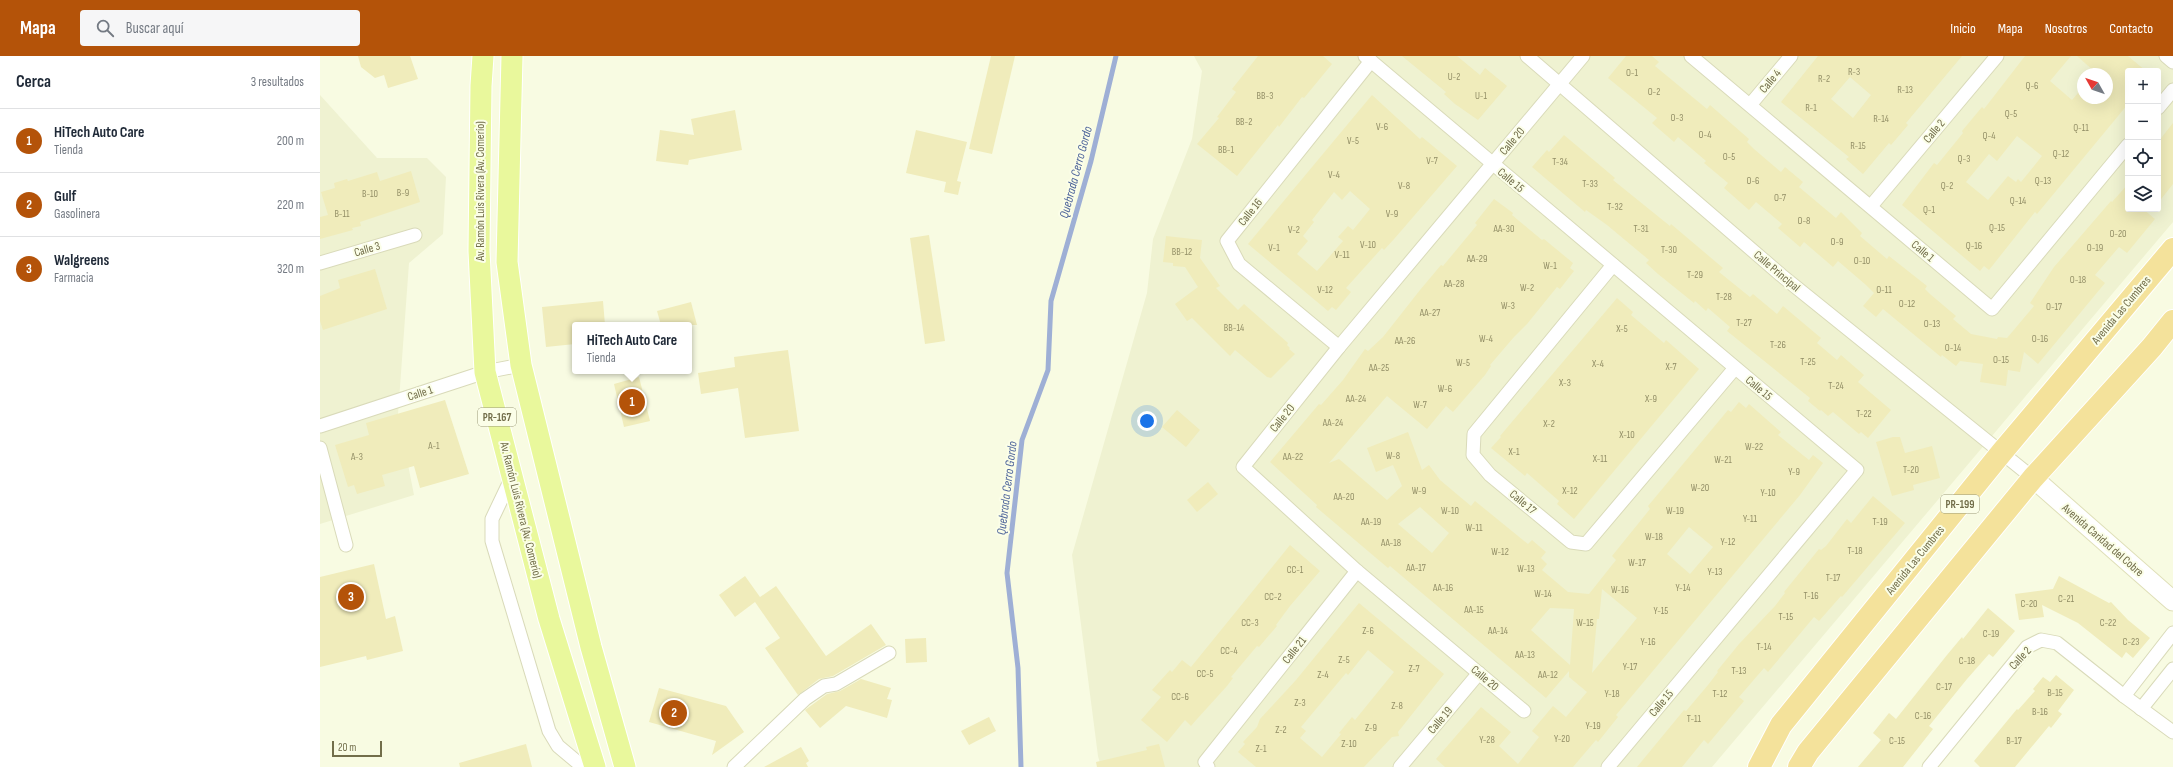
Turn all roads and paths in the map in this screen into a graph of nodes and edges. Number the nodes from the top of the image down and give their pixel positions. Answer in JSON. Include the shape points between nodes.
{"nodes":[{"id":1,"x":484,"y":56,"type":"edge"},
{"id":2,"x":512,"y":56,"type":"edge"},
{"id":3,"x":1527,"y":56,"type":"edge"},
{"id":4,"x":1583,"y":56,"type":"edge"},
{"id":5,"x":1691,"y":56,"type":"edge"},
{"id":6,"x":1791,"y":56,"type":"edge"},
{"id":7,"x":1997,"y":56,"type":"edge"},
{"id":8,"x":2166,"y":56,"type":"edge"},
{"id":9,"x":1368,"y":59,"type":"edge"},
{"id":10,"x":2173,"y":62,"type":"edge"},
{"id":11,"x":1560,"y":84,"type":"junction"},
{"id":12,"x":2173,"y":90,"type":"edge"},
{"id":13,"x":2161,"y":104,"type":"edge"},
{"id":14,"x":1750,"y":105,"type":"junction"},
{"id":15,"x":2125,"y":148,"type":"edge"},
{"id":16,"x":1492,"y":164,"type":"junction"},
{"id":17,"x":1870,"y":206,"type":"junction"},
{"id":18,"x":414,"y":235,"type":"dead end"},
{"id":19,"x":2173,"y":249,"type":"edge"},
{"id":20,"x":320,"y":263,"type":"edge"},
{"id":21,"x":1613,"y":265,"type":"junction"},
{"id":22,"x":2173,"y":321,"type":"edge"},
{"id":23,"x":1339,"y":347,"type":"junction"},
{"id":24,"x":521,"y":365,"type":"junction"},
{"id":25,"x":1734,"y":368,"type":"junction"},
{"id":26,"x":485,"y":372,"type":"junction"},
{"id":27,"x":320,"y":426,"type":"edge"},
{"id":28,"x":320,"y":448,"type":"edge"},
{"id":29,"x":2002,"y":452,"type":"junction"},
{"id":30,"x":512,"y":477,"type":"junction"},
{"id":31,"x":2033,"y":478,"type":"junction"},
{"id":32,"x":346,"y":545,"type":"dead end"},
{"id":33,"x":1357,"y":571,"type":"junction"},
{"id":34,"x":2173,"y":601,"type":"edge"},
{"id":35,"x":2173,"y":633,"type":"edge"},
{"id":36,"x":889,"y":654,"type":"dead end"},
{"id":37,"x":2173,"y":669,"type":"edge"},
{"id":38,"x":1479,"y":673,"type":"junction"},
{"id":39,"x":2124,"y":696,"type":"junction"},
{"id":40,"x":2141,"y":710,"type":"junction"},
{"id":41,"x":1524,"y":711,"type":"dead end"},
{"id":42,"x":2173,"y":732,"type":"edge"},
{"id":43,"x":583,"y":767,"type":"edge"},
{"id":44,"x":595,"y":767,"type":"edge"},
{"id":45,"x":625,"y":767,"type":"edge"},
{"id":46,"x":734,"y":767,"type":"edge"},
{"id":47,"x":1208,"y":767,"type":"edge"},
{"id":48,"x":1400,"y":767,"type":"edge"},
{"id":49,"x":1608,"y":767,"type":"edge"},
{"id":50,"x":1759,"y":767,"type":"edge"},
{"id":51,"x":1799,"y":767,"type":"edge"},
{"id":52,"x":1929,"y":767,"type":"edge"}],
"edges":[{"from":1,"to":26,"type":"main road","name":"Av. Ramón Luis Rivera (Av. Comerío)","number":"PR-167","via":[[481,86],[479,251]]},
{"from":2,"to":24,"type":"main road","number":"PR-167","via":[[508,262]]},
{"from":3,"to":11,"type":"street","name":"Calle Principal"},
{"from":4,"to":11,"type":"street"},
{"from":5,"to":14,"type":"street","name":"Calle 1"},
{"from":6,"to":14,"type":"street","name":"Calle 4"},
{"from":7,"to":17,"type":"street","name":"Calle 2"},
{"from":8,"to":10,"type":"street"},
{"from":9,"to":16,"type":"street","name":"Calle 15"},
{"from":9,"to":23,"type":"street","name":"Calle 16","via":[[1227,240],[1239,264]]},
{"from":11,"to":16,"type":"street","name":"Calle 20"},
{"from":11,"to":29,"type":"street","name":"Calle Principal","via":[[1781,275]]},
{"from":12,"to":13,"type":"street"},
{"from":14,"to":17,"type":"street","name":"Calle 1"},
{"from":15,"to":17,"type":"street","name":"Calle 1","via":[[1992,309]]},
{"from":16,"to":21,"type":"street","name":"Calle 15"},
{"from":16,"to":23,"type":"street","name":"Calle 20"},
{"from":18,"to":20,"type":"street","name":"Calle 3"},
{"from":19,"to":29,"type":"highway","name":"Avenida Las Cumbres","number":"PR-199"},
{"from":21,"to":25,"type":"street","name":"Calle 15"},
{"from":21,"to":25,"type":"street","name":"Calle 17","via":[[1474,434],[1473,455],[1490,475],[1571,542],[1586,544]]},
{"from":22,"to":31,"type":"highway"},
{"from":23,"to":33,"type":"street","name":"Calle 20","via":[[1243,467]]},
{"from":24,"to":26,"type":"street","name":"Calle 1"},
{"from":24,"to":45,"type":"main road","number":"PR-167","via":[[591,647]]},
{"from":25,"to":49,"type":"street","name":"Calle 15","via":[[1857,470]]},
{"from":26,"to":27,"type":"street","name":"Calle 1"},
{"from":26,"to":30,"type":"main road","name":"Av. Ramón Luis Rivera (Av. Comerío)","number":"PR-167"},
{"from":28,"to":32,"type":"street"},
{"from":29,"to":31,"type":"street","name":"Calle Principal"},
{"from":29,"to":50,"type":"highway","name":"Avenida Las Cumbres","number":"PR-199","via":[[1781,725]]},
{"from":30,"to":43,"type":"street","via":[[492,519],[492,541],[549,732],[558,746]]},
{"from":30,"to":44,"type":"main road","name":"Av. Ramón Luis Rivera (Av. Comerío)","number":"PR-167","via":[[549,619]]},
{"from":31,"to":34,"type":"street","name":"Avenida Caridad del Cobre"},
{"from":31,"to":51,"type":"highway","via":[[1808,752]]},
{"from":33,"to":38,"type":"street","name":"Calle 20"},
{"from":33,"to":47,"type":"street","name":"Calle 21","via":[[1205,762]]},
{"from":35,"to":39,"type":"street"},
{"from":36,"to":46,"type":"street","via":[[836,684],[824,686],[805,699]]},
{"from":37,"to":40,"type":"street"},
{"from":38,"to":41,"type":"street","name":"Calle 20"},
{"from":38,"to":48,"type":"street","name":"Calle 19"},
{"from":39,"to":40,"type":"street","name":"Calle 2"},
{"from":39,"to":52,"type":"street","name":"Calle 2","via":[[2057,643],[2041,640],[2027,647]]},
{"from":40,"to":42,"type":"street","name":"Calle 2"}]}
